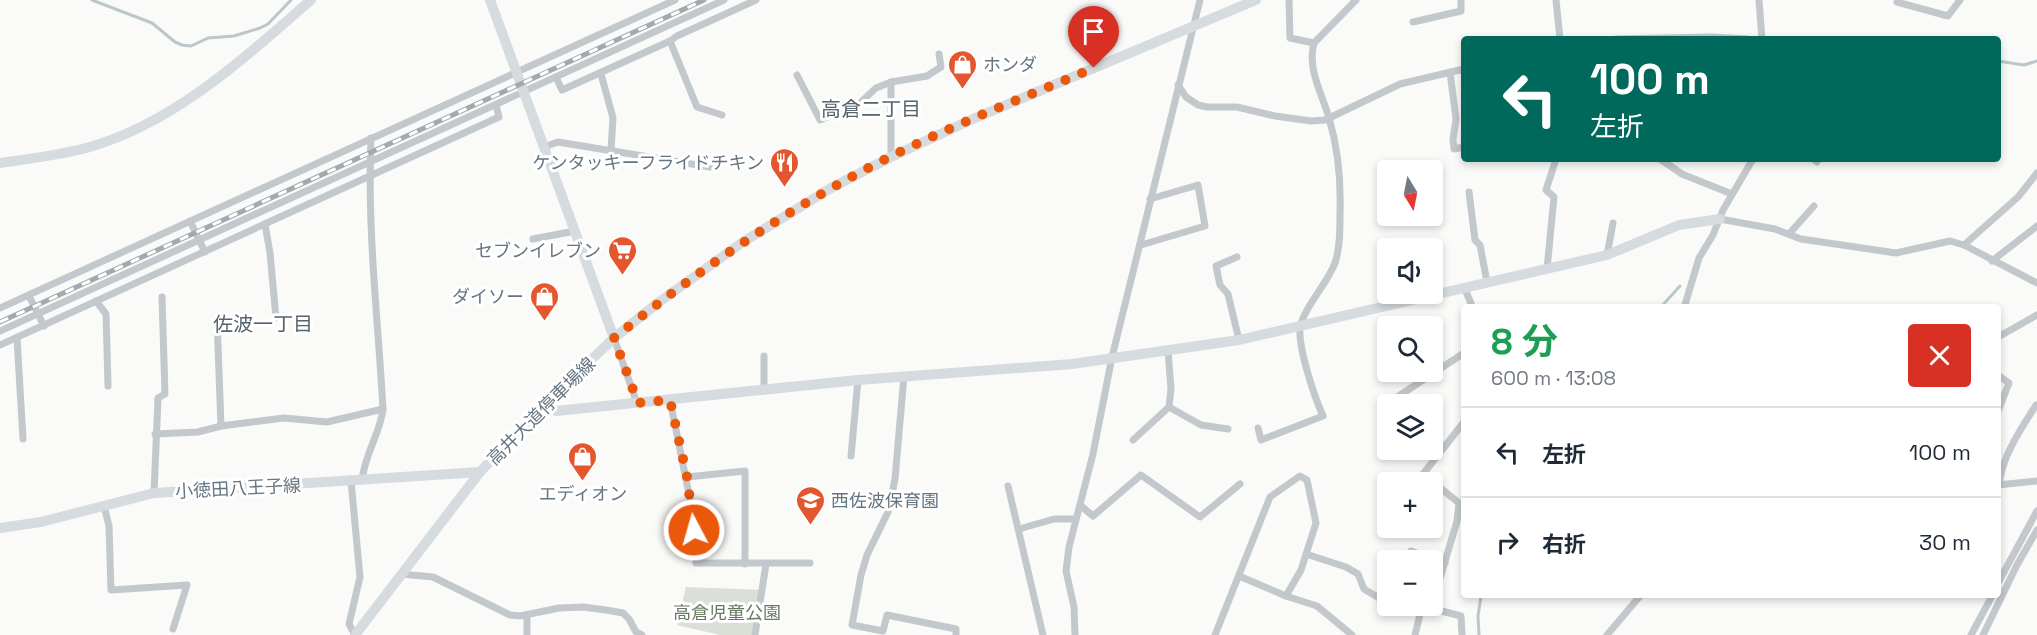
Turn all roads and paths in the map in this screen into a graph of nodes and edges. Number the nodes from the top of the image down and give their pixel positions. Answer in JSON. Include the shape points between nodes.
{"nodes":[{"id":1,"x":311,"y":0,"type":"edge"},
{"id":2,"x":490,"y":0,"type":"edge"},
{"id":3,"x":675,"y":0,"type":"edge"},
{"id":4,"x":724,"y":0,"type":"edge"},
{"id":5,"x":756,"y":0,"type":"edge"},
{"id":6,"x":1200,"y":0,"type":"edge"},
{"id":7,"x":1256,"y":0,"type":"edge"},
{"id":8,"x":1289,"y":0,"type":"edge"},
{"id":9,"x":1356,"y":0,"type":"edge"},
{"id":10,"x":1461,"y":0,"type":"edge"},
{"id":11,"x":1556,"y":0,"type":"edge"},
{"id":12,"x":1759,"y":0,"type":"edge"},
{"id":13,"x":1960,"y":0,"type":"edge"},
{"id":14,"x":1897,"y":2,"type":"dead end"},
{"id":15,"x":1413,"y":22,"type":"dead end"},
{"id":16,"x":1192,"y":27,"type":"junction"},
{"id":17,"x":1560,"y":36,"type":"edge"},
{"id":18,"x":1762,"y":36,"type":"edge"},
{"id":19,"x":670,"y":41,"type":"junction"},
{"id":20,"x":1314,"y":43,"type":"junction"},
{"id":21,"x":939,"y":54,"type":"dead end"},
{"id":22,"x":1461,"y":70,"type":"edge"},
{"id":23,"x":517,"y":72,"type":"junction"},
{"id":24,"x":1450,"y":72,"type":"junction"},
{"id":25,"x":601,"y":74,"type":"junction"},
{"id":26,"x":797,"y":75,"type":"dead end"},
{"id":27,"x":556,"y":77,"type":"junction"},
{"id":28,"x":891,"y":82,"type":"junction"},
{"id":29,"x":1178,"y":86,"type":"junction"},
{"id":30,"x":525,"y":92,"type":"junction"},
{"id":31,"x":496,"y":105,"type":"junction"},
{"id":32,"x":722,"y":116,"type":"dead end"},
{"id":33,"x":1329,"y":118,"type":"junction"},
{"id":34,"x":1460,"y":127,"type":"edge"},
{"id":35,"x":371,"y":138,"type":"junction"},
{"id":36,"x":544,"y":147,"type":"junction"},
{"id":37,"x":1461,"y":148,"type":"edge"},
{"id":38,"x":611,"y":150,"type":"junction"},
{"id":39,"x":891,"y":157,"type":"junction"},
{"id":40,"x":370,"y":162,"type":"junction"},
{"id":41,"x":1555,"y":162,"type":"edge"},
{"id":42,"x":1664,"y":162,"type":"edge"},
{"id":43,"x":1751,"y":162,"type":"edge"},
{"id":44,"x":0,"y":163,"type":"edge"},
{"id":45,"x":710,"y":167,"type":"dead end"},
{"id":46,"x":2037,"y":172,"type":"edge"},
{"id":47,"x":370,"y":176,"type":"junction"},
{"id":48,"x":1469,"y":192,"type":"dead end"},
{"id":49,"x":1732,"y":194,"type":"junction"},
{"id":50,"x":1150,"y":199,"type":"junction"},
{"id":51,"x":1814,"y":206,"type":"dead end"},
{"id":52,"x":1720,"y":219,"type":"junction"},
{"id":53,"x":190,"y":221,"type":"junction"},
{"id":54,"x":1613,"y":223,"type":"dead end"},
{"id":55,"x":265,"y":224,"type":"junction"},
{"id":56,"x":2037,"y":226,"type":"edge"},
{"id":57,"x":575,"y":231,"type":"junction"},
{"id":58,"x":1789,"y":234,"type":"junction"},
{"id":59,"x":533,"y":239,"type":"dead end"},
{"id":60,"x":200,"y":241,"type":"junction"},
{"id":61,"x":1141,"y":245,"type":"junction"},
{"id":62,"x":1964,"y":245,"type":"junction"},
{"id":63,"x":205,"y":252,"type":"junction"},
{"id":64,"x":1607,"y":255,"type":"junction"},
{"id":65,"x":1237,"y":257,"type":"dead end"},
{"id":66,"x":1992,"y":261,"type":"junction"},
{"id":67,"x":1547,"y":269,"type":"junction"},
{"id":68,"x":1488,"y":282,"type":"junction"},
{"id":69,"x":2037,"y":284,"type":"edge"},
{"id":70,"x":1464,"y":287,"type":"junction"},
{"id":71,"x":29,"y":296,"type":"junction"},
{"id":72,"x":162,"y":297,"type":"dead end"},
{"id":73,"x":96,"y":301,"type":"junction"},
{"id":74,"x":1471,"y":304,"type":"edge"},
{"id":75,"x":1684,"y":304,"type":"edge"},
{"id":76,"x":0,"y":308,"type":"edge"},
{"id":77,"x":38,"y":314,"type":"junction"},
{"id":78,"x":2037,"y":315,"type":"edge"},
{"id":79,"x":276,"y":318,"type":"dead end"},
{"id":80,"x":217,"y":319,"type":"dead end"},
{"id":81,"x":1300,"y":324,"type":"junction"},
{"id":82,"x":44,"y":326,"type":"junction"},
{"id":83,"x":0,"y":332,"type":"edge"},
{"id":84,"x":2001,"y":335,"type":"edge"},
{"id":85,"x":17,"y":338,"type":"junction"},
{"id":86,"x":614,"y":338,"type":"junction"},
{"id":87,"x":1239,"y":340,"type":"junction"},
{"id":88,"x":0,"y":345,"type":"edge"},
{"id":89,"x":1168,"y":350,"type":"junction"},
{"id":90,"x":1461,"y":355,"type":"edge"},
{"id":91,"x":764,"y":356,"type":"dead end"},
{"id":92,"x":1112,"y":357,"type":"junction"},
{"id":93,"x":904,"y":376,"type":"junction"},
{"id":94,"x":2001,"y":377,"type":"edge"},
{"id":95,"x":858,"y":380,"type":"junction"},
{"id":96,"x":108,"y":386,"type":"dead end"},
{"id":97,"x":764,"y":391,"type":"junction"},
{"id":98,"x":1402,"y":394,"type":"edge"},
{"id":99,"x":670,"y":400,"type":"junction"},
{"id":100,"x":546,"y":403,"type":"junction"},
{"id":101,"x":638,"y":403,"type":"junction"},
{"id":102,"x":2001,"y":403,"type":"edge"},
{"id":103,"x":2036,"y":405,"type":"edge"},
{"id":104,"x":1168,"y":407,"type":"junction"},
{"id":105,"x":383,"y":409,"type":"junction"},
{"id":106,"x":220,"y":426,"type":"junction"},
{"id":107,"x":1461,"y":426,"type":"edge"},
{"id":108,"x":1258,"y":428,"type":"dead end"},
{"id":109,"x":1228,"y":429,"type":"dead end"},
{"id":110,"x":155,"y":434,"type":"junction"},
{"id":111,"x":23,"y":439,"type":"dead end"},
{"id":112,"x":1133,"y":440,"type":"dead end"},
{"id":113,"x":851,"y":456,"type":"dead end"},
{"id":114,"x":480,"y":472,"type":"junction"},
{"id":115,"x":687,"y":477,"type":"junction"},
{"id":116,"x":2001,"y":478,"type":"edge"},
{"id":117,"x":357,"y":480,"type":"junction"},
{"id":118,"x":2037,"y":481,"type":"edge"},
{"id":119,"x":1240,"y":484,"type":"dead end"},
{"id":120,"x":2001,"y":485,"type":"edge"},
{"id":121,"x":1008,"y":486,"type":"dead end"},
{"id":122,"x":154,"y":493,"type":"junction"},
{"id":123,"x":1080,"y":505,"type":"junction"},
{"id":124,"x":104,"y":506,"type":"junction"},
{"id":125,"x":2037,"y":511,"type":"edge"},
{"id":126,"x":1077,"y":519,"type":"junction"},
{"id":127,"x":0,"y":528,"type":"edge"},
{"id":128,"x":1019,"y":529,"type":"junction"},
{"id":129,"x":2037,"y":530,"type":"edge"},
{"id":130,"x":1306,"y":554,"type":"junction"},
{"id":131,"x":810,"y":563,"type":"dead end"},
{"id":132,"x":1445,"y":563,"type":"joint"},
{"id":133,"x":745,"y":564,"type":"junction"},
{"id":134,"x":766,"y":564,"type":"junction"},
{"id":135,"x":1443,"y":570,"type":"edge"},
{"id":136,"x":401,"y":573,"type":"junction"},
{"id":137,"x":1239,"y":576,"type":"junction"},
{"id":138,"x":2001,"y":577,"type":"edge"},
{"id":139,"x":1286,"y":596,"type":"junction"},
{"id":140,"x":1377,"y":597,"type":"edge"},
{"id":141,"x":1638,"y":598,"type":"edge"},
{"id":142,"x":1991,"y":598,"type":"edge"},
{"id":143,"x":2001,"y":598,"type":"edge"},
{"id":144,"x":2001,"y":598,"type":"edge"},
{"id":145,"x":1443,"y":610,"type":"edge"},
{"id":146,"x":526,"y":615,"type":"junction"},
{"id":147,"x":1419,"y":616,"type":"edge"},
{"id":148,"x":173,"y":629,"type":"dead end"},
{"id":149,"x":355,"y":635,"type":"edge"},
{"id":150,"x":526,"y":635,"type":"edge"},
{"id":151,"x":642,"y":635,"type":"edge"},
{"id":152,"x":755,"y":635,"type":"edge"},
{"id":153,"x":956,"y":635,"type":"edge"},
{"id":154,"x":1043,"y":635,"type":"edge"},
{"id":155,"x":1074,"y":635,"type":"edge"},
{"id":156,"x":1215,"y":635,"type":"edge"},
{"id":157,"x":1352,"y":635,"type":"edge"},
{"id":158,"x":1415,"y":635,"type":"edge"},
{"id":159,"x":1462,"y":635,"type":"edge"},
{"id":160,"x":1607,"y":635,"type":"edge"},
{"id":161,"x":1971,"y":635,"type":"edge"},
{"id":162,"x":1983,"y":635,"type":"edge"}],
"edges":[{"from":1,"to":44,"type":"street","via":[[211,84],[146,123],[91,146]]},
{"from":2,"to":23,"type":"street"},
{"from":3,"to":23,"type":"street"},
{"from":4,"to":27,"type":"street"},
{"from":5,"to":19,"type":"street"},
{"from":6,"to":16,"type":"street"},
{"from":7,"to":16,"type":"street","name":"高井大道停車場線"},
{"from":8,"to":20,"type":"street","via":[[1290,38]]},
{"from":9,"to":20,"type":"street"},
{"from":10,"to":15,"type":"street","via":[[1461,11]]},
{"from":11,"to":17,"type":"street"},
{"from":12,"to":18,"type":"street"},
{"from":13,"to":14,"type":"street","via":[[1947,16]]},
{"from":16,"to":29,"type":"street"},
{"from":16,"to":39,"type":"street","name":"高井大道停車場線"},
{"from":19,"to":25,"type":"street"},
{"from":19,"to":32,"type":"street","via":[[697,107]]},
{"from":20,"to":33,"type":"street","via":[[1312,66]]},
{"from":21,"to":28,"type":"street","via":[[941,67],[927,76]]},
{"from":22,"to":24,"type":"street"},
{"from":23,"to":30,"type":"street"},
{"from":23,"to":35,"type":"street"},
{"from":24,"to":33,"type":"street","via":[[1400,84]]},
{"from":24,"to":34,"type":"street"},
{"from":25,"to":27,"type":"street","via":[[562,90]]},
{"from":25,"to":38,"type":"street","via":[[613,118]]},
{"from":26,"to":28,"type":"street","via":[[820,120],[860,103],[876,88]]},
{"from":27,"to":30,"type":"street"},
{"from":28,"to":39,"type":"street"},
{"from":29,"to":33,"type":"street","via":[[1198,105],[1237,107],[1311,121]]},
{"from":29,"to":50,"type":"street"},
{"from":30,"to":31,"type":"street"},
{"from":30,"to":36,"type":"street"},
{"from":31,"to":40,"type":"street"},
{"from":31,"to":47,"type":"street","via":[[499,117]]},
{"from":33,"to":81,"type":"street","via":[[1338,160],[1337,252]]},
{"from":34,"to":37,"type":"street","via":[[1453,139],[1454,149]]},
{"from":35,"to":40,"type":"street"},
{"from":35,"to":53,"type":"street"},
{"from":36,"to":38,"type":"street","via":[[558,142]]},
{"from":36,"to":57,"type":"street"},
{"from":38,"to":45,"type":"street"},
{"from":39,"to":86,"type":"street","name":"高井大道停車場線","via":[[743,242]]},
{"from":40,"to":47,"type":"street"},
{"from":40,"to":60,"type":"street"},
{"from":41,"to":67,"type":"street","via":[[1546,190],[1554,197]]},
{"from":42,"to":49,"type":"street","via":[[1682,174]]},
{"from":43,"to":49,"type":"street"},
{"from":46,"to":62,"type":"street","via":[[2018,197]]},
{"from":47,"to":55,"type":"street"},
{"from":47,"to":105,"type":"street"},
{"from":48,"to":68,"type":"street","via":[[1475,240],[1480,245]]},
{"from":49,"to":52,"type":"street"},
{"from":50,"to":61,"type":"street"},
{"from":50,"to":61,"type":"street","via":[[1198,185],[1205,226]]},
{"from":51,"to":58,"type":"street"},
{"from":52,"to":58,"type":"street"},
{"from":52,"to":64,"type":"street","via":[[1679,225]]},
{"from":52,"to":75,"type":"street","via":[[1696,265]]},
{"from":53,"to":60,"type":"street"},
{"from":53,"to":71,"type":"street"},
{"from":54,"to":64,"type":"street"},
{"from":55,"to":63,"type":"street"},
{"from":55,"to":79,"type":"street"},
{"from":56,"to":66,"type":"street"},
{"from":57,"to":59,"type":"street"},
{"from":57,"to":86,"type":"street"},
{"from":58,"to":62,"type":"street","via":[[1896,253],[1950,241]]},
{"from":60,"to":63,"type":"street"},
{"from":60,"to":77,"type":"street"},
{"from":61,"to":92,"type":"street"},
{"from":62,"to":66,"type":"street"},
{"from":63,"to":73,"type":"street"},
{"from":64,"to":67,"type":"street"},
{"from":65,"to":87,"type":"street","via":[[1216,266],[1220,285],[1228,294]]},
{"from":66,"to":69,"type":"street"},
{"from":67,"to":68,"type":"street"},
{"from":68,"to":70,"type":"street"},
{"from":70,"to":74,"type":"street"},
{"from":70,"to":81,"type":"street"},
{"from":71,"to":76,"type":"street"},
{"from":71,"to":77,"type":"street"},
{"from":72,"to":110,"type":"street","via":[[165,394],[158,398]]},
{"from":73,"to":82,"type":"street"},
{"from":73,"to":96,"type":"street","via":[[106,314]]},
{"from":77,"to":82,"type":"street"},
{"from":77,"to":83,"type":"street"},
{"from":78,"to":84,"type":"street"},
{"from":80,"to":106,"type":"street"},
{"from":81,"to":87,"type":"street"},
{"from":81,"to":108,"type":"street","via":[[1311,385],[1323,416],[1261,440]]},
{"from":82,"to":85,"type":"street"},
{"from":85,"to":88,"type":"street"},
{"from":85,"to":111,"type":"street"},
{"from":86,"to":100,"type":"street","name":"高井大道停車場線"},
{"from":86,"to":101,"type":"street"},
{"from":87,"to":89,"type":"street"},
{"from":89,"to":92,"type":"street"},
{"from":89,"to":104,"type":"street"},
{"from":90,"to":98,"type":"street"},
{"from":91,"to":97,"type":"street"},
{"from":92,"to":93,"type":"street","via":[[1072,364]]},
{"from":92,"to":123,"type":"street"},
{"from":93,"to":95,"type":"street"},
{"from":93,"to":153,"type":"street","via":[[895,479],[888,512],[861,575],[852,625],[883,631],[887,615],[956,629]]},
{"from":94,"to":102,"type":"street","via":[[2009,383]]},
{"from":95,"to":97,"type":"street"},
{"from":95,"to":113,"type":"street"},
{"from":97,"to":99,"type":"street"},
{"from":99,"to":101,"type":"street"},
{"from":99,"to":115,"type":"street"},
{"from":100,"to":101,"type":"street","via":[[556,411]]},
{"from":100,"to":114,"type":"street","name":"高井大道停車場線"},
{"from":103,"to":116,"type":"street","via":[[2016,437]]},
{"from":104,"to":109,"type":"street","via":[[1201,425]]},
{"from":104,"to":112,"type":"street"},
{"from":105,"to":106,"type":"street","via":[[327,422],[284,418]]},
{"from":105,"to":117,"type":"street"},
{"from":106,"to":110,"type":"street","via":[[198,432]]},
{"from":107,"to":132,"type":"street","via":[[1423,474],[1459,503]]},
{"from":110,"to":122,"type":"street"},
{"from":114,"to":117,"type":"street","name":"小徳田八王子線"},
{"from":114,"to":136,"type":"street","name":"高井大道停車場線"},
{"from":115,"to":133,"type":"street","via":[[696,563]]},
{"from":115,"to":133,"type":"street","via":[[745,471]]},
{"from":117,"to":122,"type":"street","name":"小徳田八王子線"},
{"from":117,"to":149,"type":"street","via":[[360,577],[349,624]]},
{"from":118,"to":120,"type":"street"},
{"from":119,"to":123,"type":"street","via":[[1200,517],[1141,475],[1093,516]]},
{"from":121,"to":128,"type":"street"},
{"from":122,"to":124,"type":"street","name":"小徳田八王子線"},
{"from":123,"to":126,"type":"street"},
{"from":124,"to":127,"type":"street","name":"小徳田八王子線"},
{"from":124,"to":148,"type":"street","via":[[109,526],[111,590],[187,585]]},
{"from":125,"to":138,"type":"street"},
{"from":126,"to":128,"type":"street","via":[[1054,519]]},
{"from":126,"to":155,"type":"street","via":[[1066,571],[1074,607]]},
{"from":128,"to":154,"type":"street"},
{"from":129,"to":143,"type":"street"},
{"from":130,"to":137,"type":"street","via":[[1316,523],[1307,480],[1300,476],[1270,497]]},
{"from":130,"to":139,"type":"street"},
{"from":130,"to":140,"type":"street","via":[[1358,574],[1364,589]]},
{"from":131,"to":134,"type":"street"},
{"from":132,"to":135,"type":"street"},
{"from":133,"to":134,"type":"street"},
{"from":134,"to":152,"type":"street"},
{"from":136,"to":146,"type":"street","via":[[433,577],[510,615]]},
{"from":136,"to":149,"type":"street","name":"高井大道停車場線"},
{"from":137,"to":139,"type":"street"},
{"from":137,"to":156,"type":"street"},
{"from":139,"to":157,"type":"street","via":[[1317,606]]},
{"from":141,"to":160,"type":"street"},
{"from":142,"to":161,"type":"street"},
{"from":144,"to":162,"type":"street"},
{"from":145,"to":159,"type":"street","via":[[1461,616]]},
{"from":146,"to":150,"type":"street"},
{"from":146,"to":151,"type":"street","via":[[559,608],[606,610],[623,613]]},
{"from":147,"to":158,"type":"street"}]}
